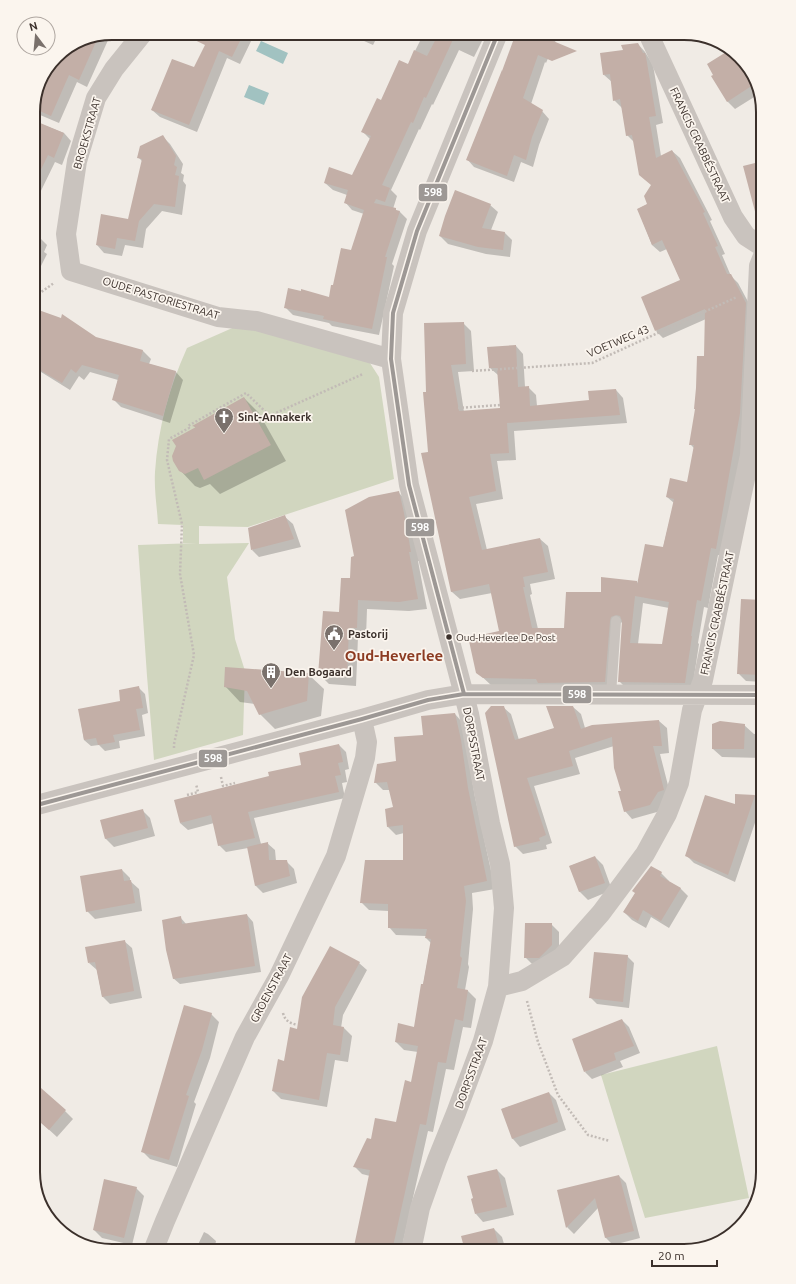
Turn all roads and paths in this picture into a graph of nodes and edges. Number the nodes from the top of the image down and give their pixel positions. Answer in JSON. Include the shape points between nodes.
{"nodes":[{"id":1,"x":138,"y":40,"type":"edge"},
{"id":2,"x":495,"y":40,"type":"edge"},
{"id":3,"x":651,"y":40,"type":"edge"},
{"id":4,"x":756,"y":242,"type":"edge"},
{"id":5,"x":71,"y":271,"type":"junction"},
{"id":6,"x":756,"y":288,"type":"edge"},
{"id":7,"x":40,"y":293,"type":"edge"},
{"id":8,"x":756,"y":343,"type":"edge"},
{"id":9,"x":392,"y":368,"type":"junction"},
{"id":10,"x":472,"y":371,"type":"dead end"},
{"id":11,"x":363,"y":374,"type":"dead end"},
{"id":12,"x":500,"y":405,"type":"dead end"},
{"id":13,"x":458,"y":408,"type":"dead end"},
{"id":14,"x":270,"y":416,"type":"junction"},
{"id":15,"x":258,"y":421,"type":"dead end"},
{"id":16,"x":616,"y":621,"type":"dead end"},
{"id":17,"x":464,"y":694,"type":"junction"},
{"id":18,"x":611,"y":695,"type":"junction"},
{"id":19,"x":756,"y":696,"type":"edge"},
{"id":20,"x":695,"y":703,"type":"junction"},
{"id":21,"x":362,"y":719,"type":"junction"},
{"id":22,"x":174,"y":749,"type":"dead end"},
{"id":23,"x":235,"y":783,"type":"dead end"},
{"id":24,"x":223,"y":786,"type":"dead end"},
{"id":25,"x":198,"y":792,"type":"dead end"},
{"id":26,"x":187,"y":795,"type":"dead end"},
{"id":27,"x":40,"y":804,"type":"edge"},
{"id":28,"x":522,"y":981,"type":"junction"},
{"id":29,"x":498,"y":987,"type":"junction"},
{"id":30,"x":284,"y":1007,"type":"dead end"},
{"id":31,"x":297,"y":1025,"type":"dead end"},
{"id":32,"x":610,"y":1140,"type":"dead end"},
{"id":33,"x":157,"y":1244,"type":"edge"},
{"id":34,"x":413,"y":1244,"type":"edge"}],
"edges":[{"from":1,"to":5,"type":"street","name":"BROEKSTRAAT","via":[[114,69],[96,98],[77,161],[66,234]]},
{"from":2,"to":9,"type":"street","name":"DORPSSTRAAT","via":[[417,231],[393,313]]},
{"from":3,"to":4,"type":"street","name":"FRANCIS CRABBÉSTRAAT","via":[[733,217],[746,236]]},
{"from":5,"to":7,"type":"path"},
{"from":5,"to":9,"type":"street","name":"OUDE PASTORIESTRAAT","via":[[218,317],[256,321]]},
{"from":6,"to":10,"type":"path","name":"VOETWEG 43","via":[[592,363]]},
{"from":8,"to":20,"type":"street","name":"FRANCIS CRABBÉSTRAAT","via":[[750,455],[703,680]]},
{"from":9,"to":17,"type":"street","name":"DORPSSTRAAT","via":[[409,484]]},
{"from":11,"to":14,"type":"path"},
{"from":12,"to":13,"type":"path"},
{"from":14,"to":15,"type":"path"},
{"from":14,"to":22,"type":"path","via":[[246,393],[169,439],[168,460],[182,524],[180,574],[194,655]]},
{"from":16,"to":18,"type":"lane"},
{"from":17,"to":18,"type":"street"},
{"from":17,"to":21,"type":"street","via":[[428,700]]},
{"from":17,"to":29,"type":"street","name":"DORPSSTRAAT","via":[[500,864],[504,908]]},
{"from":18,"to":20,"type":"street"},
{"from":19,"to":20,"type":"street"},
{"from":20,"to":28,"type":"street","name":"FRANCIS CRABBÉSTRAAT","via":[[679,783],[667,814],[645,854],[562,958]]},
{"from":21,"to":27,"type":"street"},
{"from":21,"to":33,"type":"street","name":"GROENSTRAAT","via":[[367,742],[365,758],[336,856],[279,976],[245,1037]]},
{"from":23,"to":24,"type":"path"},
{"from":25,"to":26,"type":"path"},
{"from":28,"to":29,"type":"street","name":"FRANCIS CRABBÉSTRAAT"},
{"from":28,"to":32,"type":"path","via":[[538,1042],[558,1095],[588,1135]]},
{"from":29,"to":34,"type":"street","name":"DORPSSTRAAT","via":[[483,1041],[420,1208]]},
{"from":30,"to":31,"type":"path","via":[[285,1019]]}]}
